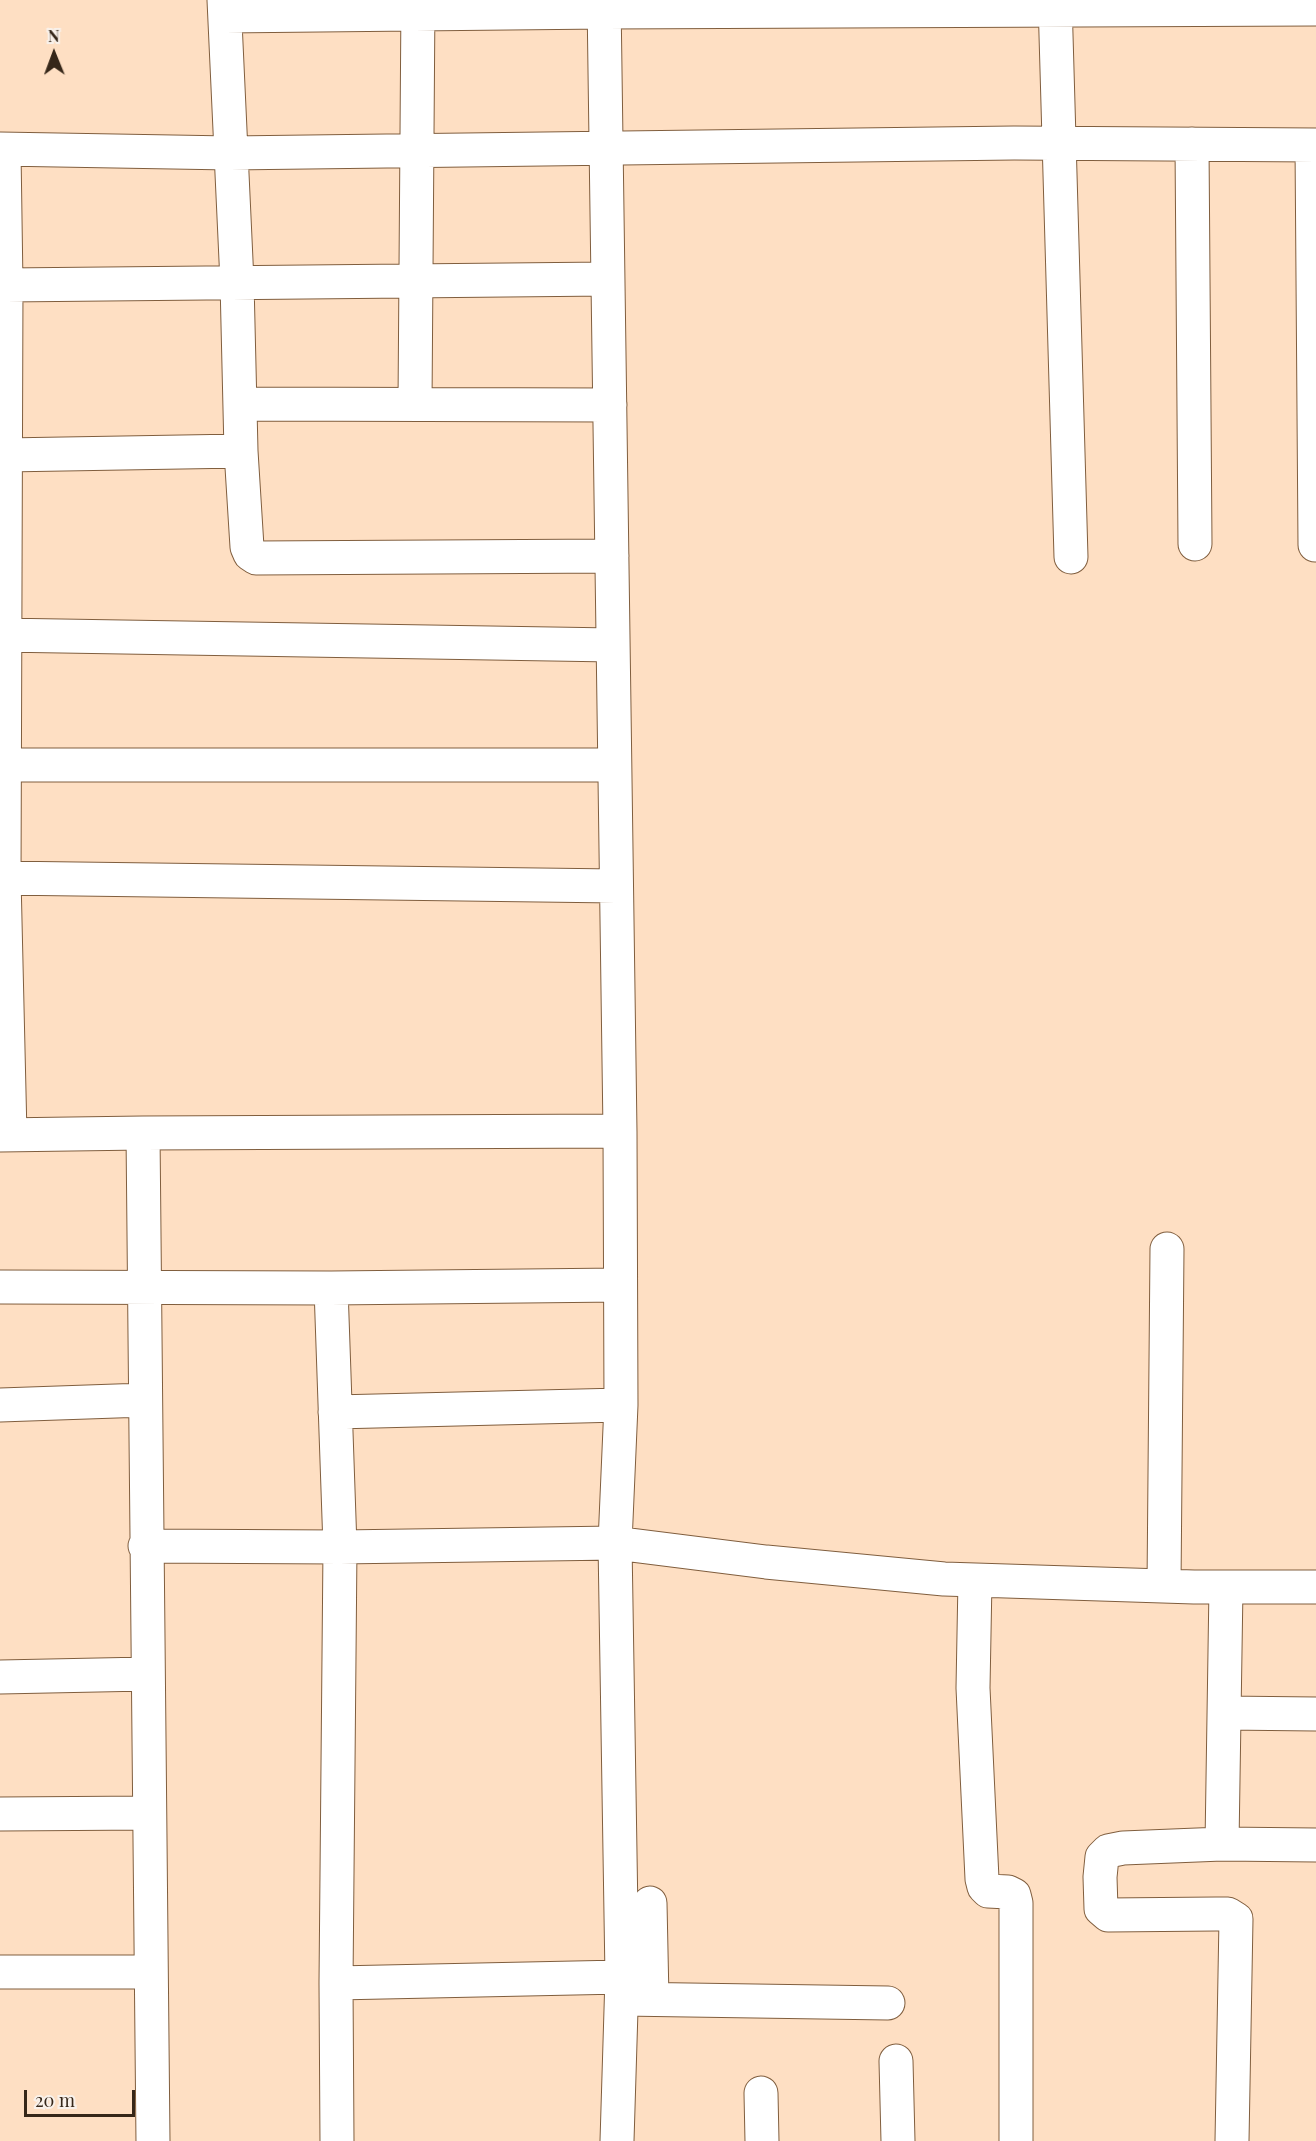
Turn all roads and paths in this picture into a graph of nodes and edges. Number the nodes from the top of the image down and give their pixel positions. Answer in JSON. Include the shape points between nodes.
{"nodes":[{"id":1,"x":1056,"y":5,"type":"edge"},
{"id":2,"x":604,"y":6,"type":"edge"},
{"id":3,"x":418,"y":7,"type":"edge"},
{"id":4,"x":225,"y":8,"type":"edge"},
{"id":5,"x":1316,"y":9,"type":"edge"},
{"id":6,"x":1061,"y":144,"type":"junction"},
{"id":7,"x":1192,"y":144,"type":"junction"},
{"id":8,"x":1314,"y":145,"type":"edge"},
{"id":9,"x":606,"y":148,"type":"junction"},
{"id":10,"x":416,"y":149,"type":"junction"},
{"id":11,"x":2,"y":150,"type":"edge"},
{"id":12,"x":230,"y":153,"type":"junction"},
{"id":13,"x":608,"y":279,"type":"junction"},
{"id":14,"x":416,"y":280,"type":"junction"},
{"id":15,"x":237,"y":282,"type":"junction"},
{"id":16,"x":6,"y":285,"type":"junction"},
{"id":17,"x":415,"y":404,"type":"junction"},
{"id":18,"x":241,"y":405,"type":"junction"},
{"id":19,"x":610,"y":405,"type":"junction"},
{"id":20,"x":241,"y":451,"type":"junction"},
{"id":21,"x":5,"y":455,"type":"junction"},
{"id":22,"x":1195,"y":544,"type":"dead end"},
{"id":23,"x":1315,"y":545,"type":"edge"},
{"id":24,"x":612,"y":556,"type":"junction"},
{"id":25,"x":1071,"y":557,"type":"dead end"},
{"id":26,"x":2,"y":635,"type":"edge"},
{"id":27,"x":613,"y":645,"type":"junction"},
{"id":28,"x":4,"y":765,"type":"junction"},
{"id":29,"x":614,"y":765,"type":"junction"},
{"id":30,"x":2,"y":878,"type":"edge"},
{"id":31,"x":616,"y":886,"type":"junction"},
{"id":32,"x":4,"y":1020,"type":"edge"},
{"id":33,"x":620,"y":1131,"type":"junction"},
{"id":34,"x":143,"y":1133,"type":"junction"},
{"id":35,"x":5,"y":1135,"type":"edge"},
{"id":36,"x":1167,"y":1249,"type":"dead end"},
{"id":37,"x":620,"y":1285,"type":"junction"},
{"id":38,"x":0,"y":1287,"type":"edge"},
{"id":39,"x":144,"y":1288,"type":"junction"},
{"id":40,"x":331,"y":1288,"type":"junction"},
{"id":41,"x":145,"y":1400,"type":"junction"},
{"id":42,"x":0,"y":1405,"type":"edge"},
{"id":43,"x":621,"y":1405,"type":"junction"},
{"id":44,"x":335,"y":1412,"type":"junction"},
{"id":45,"x":615,"y":1542,"type":"junction"},
{"id":46,"x":146,"y":1546,"type":"junction"},
{"id":47,"x":340,"y":1547,"type":"junction"},
{"id":48,"x":975,"y":1580,"type":"junction"},
{"id":49,"x":1164,"y":1586,"type":"junction"},
{"id":50,"x":1226,"y":1587,"type":"junction"},
{"id":51,"x":1316,"y":1587,"type":"edge"},
{"id":52,"x":147,"y":1674,"type":"junction"},
{"id":53,"x":0,"y":1677,"type":"edge"},
{"id":54,"x":1224,"y":1713,"type":"junction"},
{"id":55,"x":1316,"y":1714,"type":"edge"},
{"id":56,"x":149,"y":1813,"type":"junction"},
{"id":57,"x":0,"y":1814,"type":"edge"},
{"id":58,"x":1222,"y":1844,"type":"junction"},
{"id":59,"x":1316,"y":1845,"type":"edge"},
{"id":60,"x":650,"y":1904,"type":"dead end"},
{"id":61,"x":150,"y":1971,"type":"junction"},
{"id":62,"x":0,"y":1972,"type":"edge"},
{"id":63,"x":336,"y":1983,"type":"junction"},
{"id":64,"x":632,"y":1992,"type":"junction"},
{"id":65,"x":888,"y":2002,"type":"dead end"},
{"id":66,"x":896,"y":2061,"type":"dead end"},
{"id":67,"x":761,"y":2093,"type":"dead end"},
{"id":68,"x":153,"y":2141,"type":"edge"},
{"id":69,"x":337,"y":2141,"type":"edge"},
{"id":70,"x":617,"y":2141,"type":"edge"},
{"id":71,"x":762,"y":2141,"type":"edge"},
{"id":72,"x":898,"y":2141,"type":"edge"},
{"id":73,"x":1016,"y":2141,"type":"edge"},
{"id":74,"x":1232,"y":2141,"type":"edge"}],
"edges":[{"from":1,"to":2,"type":"street"},
{"from":1,"to":5,"type":"street"},
{"from":1,"to":6,"type":"street"},
{"from":2,"to":3,"type":"street"},
{"from":2,"to":9,"type":"street"},
{"from":3,"to":4,"type":"street"},
{"from":3,"to":10,"type":"street"},
{"from":4,"to":12,"type":"street"},
{"from":6,"to":7,"type":"street"},
{"from":6,"to":9,"type":"street"},
{"from":6,"to":25,"type":"street"},
{"from":7,"to":8,"type":"street"},
{"from":7,"to":22,"type":"street"},
{"from":8,"to":23,"type":"street"},
{"from":9,"to":10,"type":"street"},
{"from":9,"to":13,"type":"street"},
{"from":10,"to":12,"type":"street"},
{"from":10,"to":14,"type":"street"},
{"from":11,"to":12,"type":"street"},
{"from":11,"to":16,"type":"street"},
{"from":12,"to":15,"type":"street"},
{"from":13,"to":14,"type":"street"},
{"from":13,"to":19,"type":"street"},
{"from":14,"to":15,"type":"street"},
{"from":14,"to":17,"type":"street"},
{"from":15,"to":16,"type":"street"},
{"from":15,"to":18,"type":"street"},
{"from":16,"to":21,"type":"street"},
{"from":17,"to":18,"type":"street"},
{"from":17,"to":19,"type":"street"},
{"from":18,"to":20,"type":"street"},
{"from":19,"to":24,"type":"street"},
{"from":20,"to":21,"type":"street"},
{"from":20,"to":24,"type":"street","via":[[247,546],[256,558]]},
{"from":21,"to":26,"type":"street"},
{"from":24,"to":27,"type":"street"},
{"from":26,"to":27,"type":"street"},
{"from":26,"to":28,"type":"street"},
{"from":27,"to":29,"type":"street"},
{"from":28,"to":29,"type":"street"},
{"from":28,"to":30,"type":"street"},
{"from":29,"to":31,"type":"street"},
{"from":30,"to":31,"type":"street"},
{"from":30,"to":32,"type":"street"},
{"from":31,"to":33,"type":"street"},
{"from":32,"to":35,"type":"street"},
{"from":33,"to":34,"type":"street"},
{"from":33,"to":37,"type":"street"},
{"from":34,"to":35,"type":"street"},
{"from":34,"to":39,"type":"street"},
{"from":36,"to":49,"type":"street"},
{"from":37,"to":40,"type":"street"},
{"from":37,"to":43,"type":"street"},
{"from":38,"to":39,"type":"street"},
{"from":39,"to":40,"type":"street"},
{"from":39,"to":41,"type":"street"},
{"from":40,"to":44,"type":"street"},
{"from":41,"to":42,"type":"street"},
{"from":41,"to":46,"type":"street"},
{"from":43,"to":44,"type":"street"},
{"from":43,"to":45,"type":"street"},
{"from":44,"to":47,"type":"street"},
{"from":45,"to":47,"type":"street"},
{"from":45,"to":48,"type":"street","via":[[766,1562]]},
{"from":45,"to":64,"type":"street"},
{"from":46,"to":47,"type":"street"},
{"from":46,"to":52,"type":"street"},
{"from":47,"to":63,"type":"street"},
{"from":48,"to":49,"type":"street"},
{"from":48,"to":73,"type":"street","via":[[973,1688],[982,1879],[988,1891],[1008,1892],[1014,1895],[1016,1903]]},
{"from":49,"to":50,"type":"street"},
{"from":50,"to":51,"type":"street"},
{"from":50,"to":54,"type":"street"},
{"from":52,"to":53,"type":"street"},
{"from":52,"to":56,"type":"street"},
{"from":54,"to":55,"type":"street"},
{"from":54,"to":58,"type":"street"},
{"from":56,"to":57,"type":"street"},
{"from":56,"to":61,"type":"street"},
{"from":58,"to":59,"type":"street"},
{"from":58,"to":74,"type":"street","via":[[1108,1851],[1102,1857],[1101,1909],[1108,1915],[1228,1914],[1236,1919]]},
{"from":60,"to":64,"type":"street"},
{"from":61,"to":62,"type":"street"},
{"from":61,"to":68,"type":"street"},
{"from":63,"to":64,"type":"street"},
{"from":63,"to":69,"type":"street"},
{"from":64,"to":65,"type":"street"},
{"from":64,"to":70,"type":"street"},
{"from":66,"to":72,"type":"street"},
{"from":67,"to":71,"type":"street"}]}
